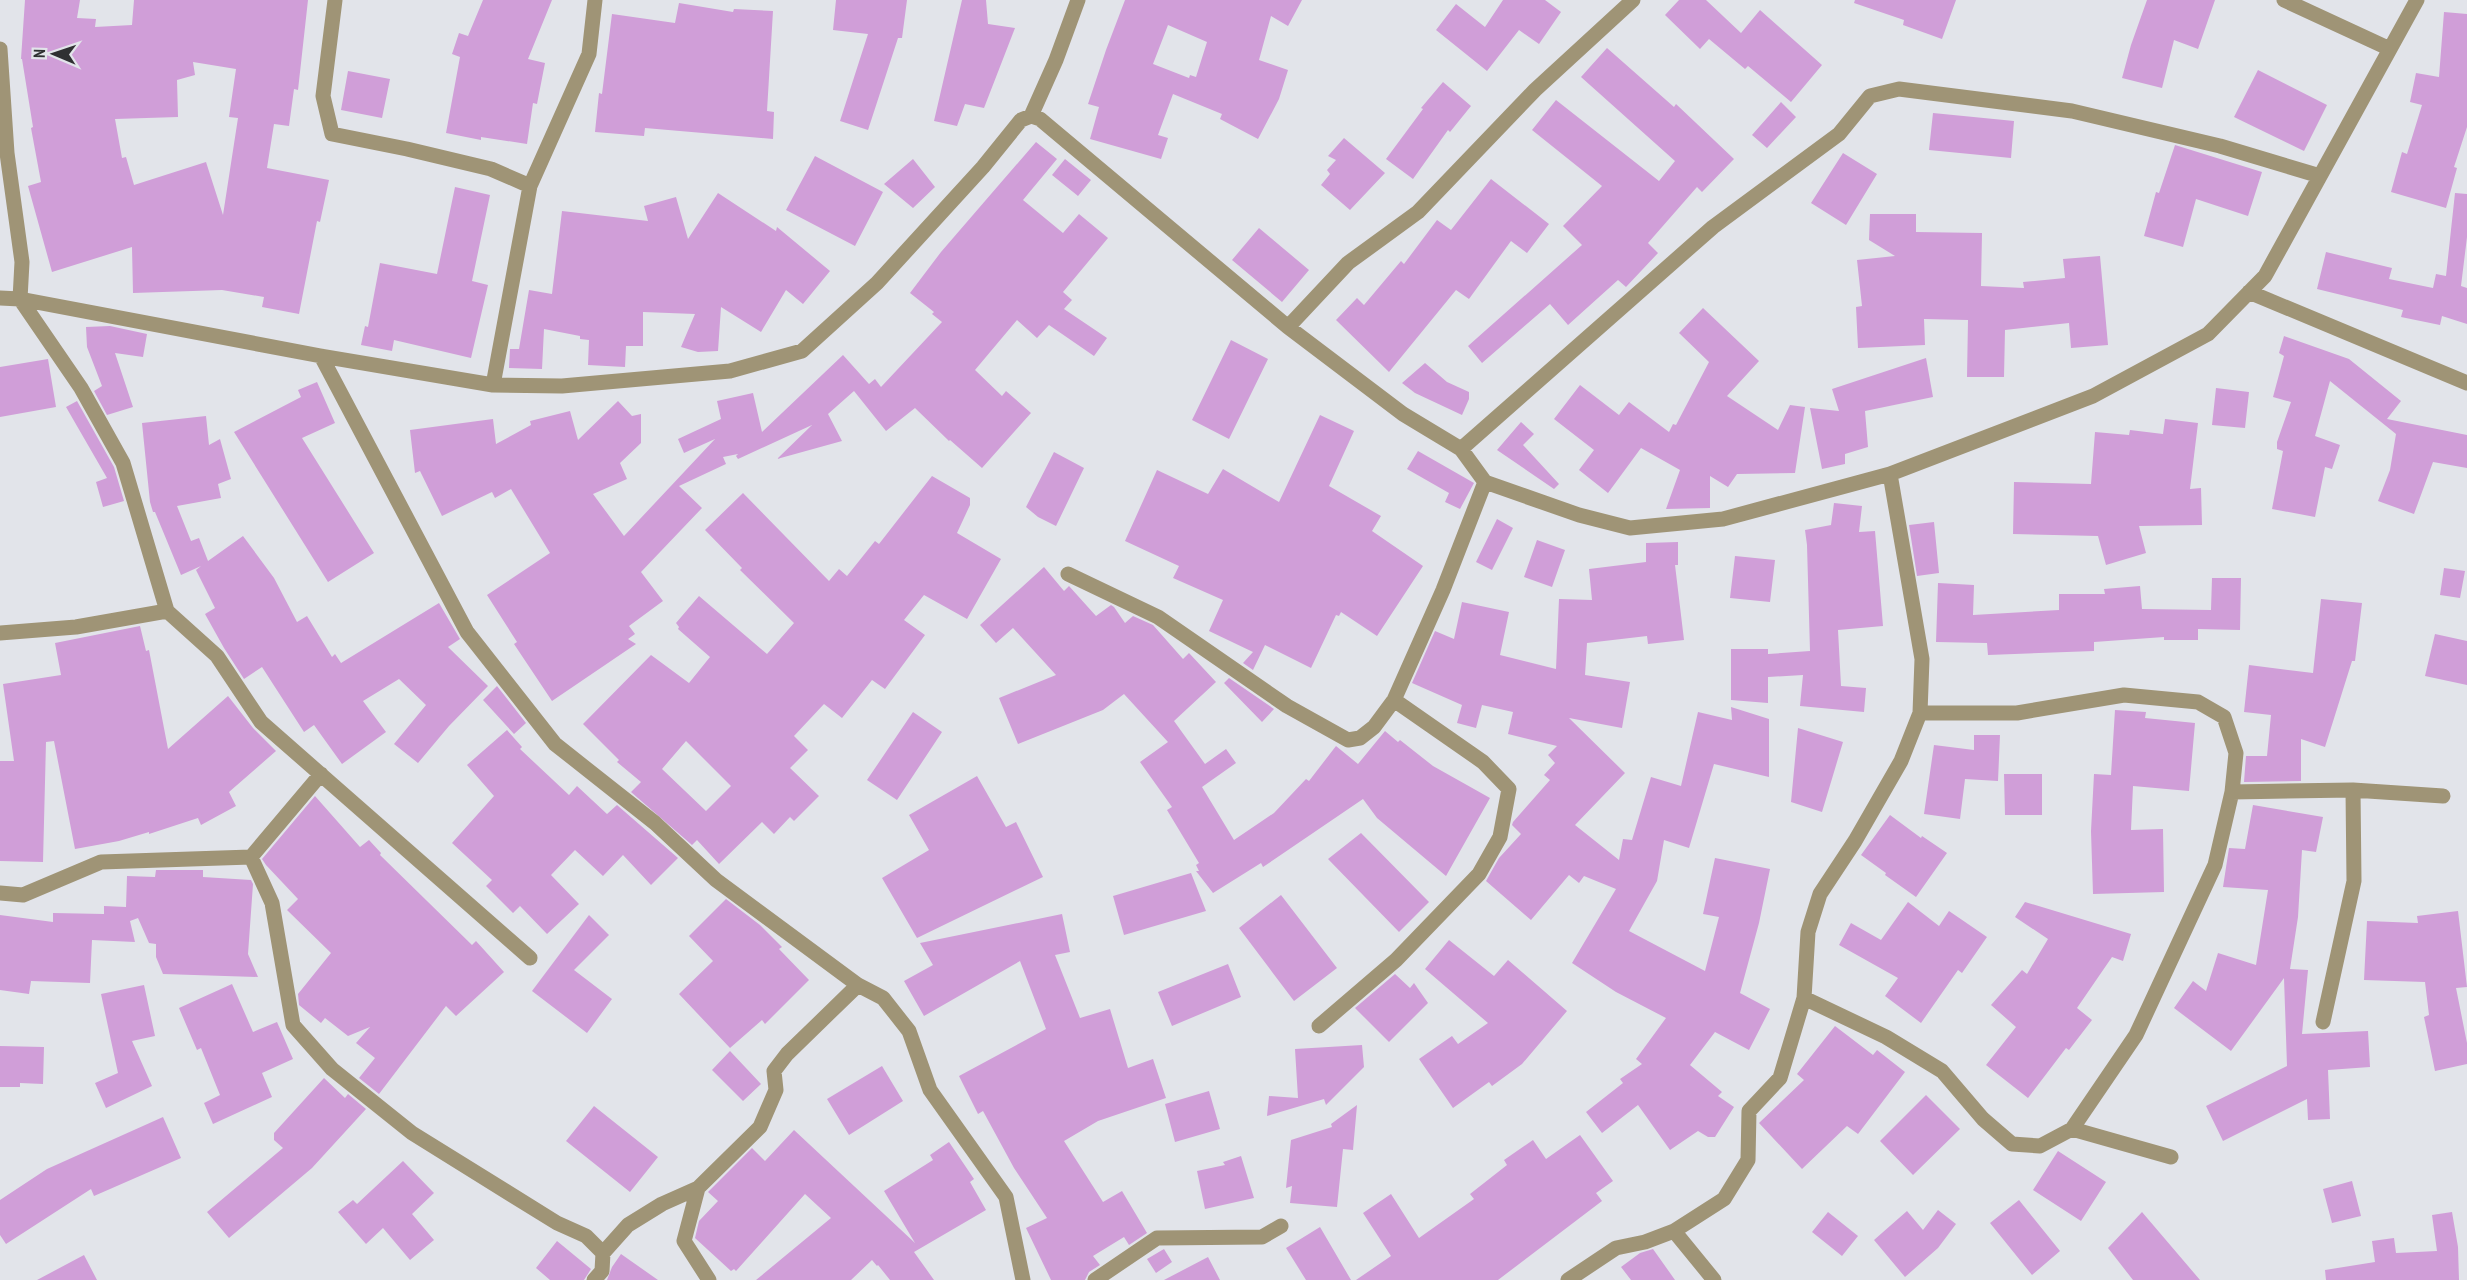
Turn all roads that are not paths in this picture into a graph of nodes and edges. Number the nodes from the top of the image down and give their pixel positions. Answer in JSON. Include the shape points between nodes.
{"nodes":[{"id":1,"x":335,"y":0,"type":"edge"},
{"id":2,"x":595,"y":0,"type":"edge"},
{"id":3,"x":1078,"y":0,"type":"edge"},
{"id":4,"x":1633,"y":0,"type":"edge"},
{"id":5,"x":2284,"y":0,"type":"edge"},
{"id":6,"x":2416,"y":0,"type":"edge"},
{"id":7,"x":0,"y":49,"type":"edge"},
{"id":8,"x":2390,"y":49,"type":"junction"},
{"id":9,"x":1031,"y":116,"type":"junction"},
{"id":10,"x":2320,"y":176,"type":"junction"},
{"id":11,"x":530,"y":186,"type":"junction"},
{"id":12,"x":2249,"y":292,"type":"junction"},
{"id":13,"x":0,"y":298,"type":"edge"},
{"id":14,"x":20,"y":299,"type":"junction"},
{"id":15,"x":1288,"y":327,"type":"junction"},
{"id":16,"x":321,"y":356,"type":"junction"},
{"id":17,"x":2467,"y":383,"type":"edge"},
{"id":18,"x":493,"y":385,"type":"junction"},
{"id":19,"x":1461,"y":449,"type":"junction"},
{"id":20,"x":1890,"y":474,"type":"junction"},
{"id":21,"x":1485,"y":482,"type":"junction"},
{"id":22,"x":1068,"y":574,"type":"dead end"},
{"id":23,"x":167,"y":611,"type":"junction"},
{"id":24,"x":0,"y":633,"type":"edge"},
{"id":25,"x":1394,"y":700,"type":"junction"},
{"id":26,"x":1920,"y":713,"type":"junction"},
{"id":27,"x":321,"y":774,"type":"junction"},
{"id":28,"x":2353,"y":790,"type":"junction"},
{"id":29,"x":2232,"y":792,"type":"junction"},
{"id":30,"x":2443,"y":796,"type":"dead end"},
{"id":31,"x":251,"y":857,"type":"junction"},
{"id":32,"x":0,"y":893,"type":"edge"},
{"id":33,"x":530,"y":958,"type":"dead end"},
{"id":34,"x":858,"y":985,"type":"junction"},
{"id":35,"x":1804,"y":998,"type":"junction"},
{"id":36,"x":2323,"y":1022,"type":"dead end"},
{"id":37,"x":1319,"y":1026,"type":"dead end"},
{"id":38,"x":2072,"y":1129,"type":"junction"},
{"id":39,"x":2171,"y":1157,"type":"dead end"},
{"id":40,"x":698,"y":1188,"type":"junction"},
{"id":41,"x":1281,"y":1226,"type":"dead end"},
{"id":42,"x":1674,"y":1231,"type":"junction"},
{"id":43,"x":603,"y":1253,"type":"junction"},
{"id":44,"x":594,"y":1280,"type":"edge"},
{"id":45,"x":709,"y":1280,"type":"edge"},
{"id":46,"x":1023,"y":1280,"type":"edge"},
{"id":47,"x":1095,"y":1280,"type":"edge"},
{"id":48,"x":1568,"y":1280,"type":"edge"},
{"id":49,"x":1714,"y":1280,"type":"edge"}],
"edges":[{"from":1,"to":11,"type":"street","via":[[323,96],[332,134],[491,169]]},
{"from":2,"to":11,"type":"street","via":[[589,54]]},
{"from":3,"to":9,"type":"street"},
{"from":4,"to":15,"type":"street","via":[[1535,90],[1418,212],[1348,263]]},
{"from":5,"to":8,"type":"street"},
{"from":6,"to":8,"type":"street"},
{"from":7,"to":14,"type":"street","via":[[7,153],[22,262]]},
{"from":8,"to":10,"type":"street"},
{"from":9,"to":15,"type":"street","via":[[1040,119]]},
{"from":9,"to":18,"type":"street","via":[[1021,120],[877,283],[802,351],[730,371],[562,386]]},
{"from":10,"to":12,"type":"street","via":[[2265,276]]},
{"from":10,"to":19,"type":"street","via":[[2220,146],[2072,111],[1899,89],[1870,96],[1839,134],[1713,227]]},
{"from":11,"to":18,"type":"street"},
{"from":12,"to":17,"type":"street"},
{"from":12,"to":20,"type":"street","via":[[2208,334],[2093,396]]},
{"from":13,"to":14,"type":"street"},
{"from":14,"to":16,"type":"street"},
{"from":14,"to":23,"type":"street","via":[[81,388],[123,463]]},
{"from":15,"to":19,"type":"street","via":[[1403,414]]},
{"from":16,"to":18,"type":"street"},
{"from":16,"to":34,"type":"street","via":[[467,632],[555,744],[655,823],[716,880]]},
{"from":19,"to":21,"type":"street"},
{"from":20,"to":21,"type":"street","via":[[1723,519],[1630,528],[1579,515]]},
{"from":20,"to":26,"type":"street","via":[[1922,659]]},
{"from":21,"to":25,"type":"street"},
{"from":22,"to":25,"type":"street","via":[[1158,617],[1287,706],[1348,740],[1360,738],[1374,727]]},
{"from":23,"to":24,"type":"street","via":[[76,627]]},
{"from":23,"to":27,"type":"street","via":[[217,656],[261,722]]},
{"from":25,"to":37,"type":"street","via":[[1483,762],[1509,789],[1500,837],[1479,874],[1396,960]]},
{"from":26,"to":29,"type":"street","via":[[2017,713],[2124,695],[2198,702],[2224,717],[2236,753]]},
{"from":26,"to":35,"type":"street","via":[[1902,761],[1820,894],[1808,932]]},
{"from":27,"to":31,"type":"street"},
{"from":27,"to":33,"type":"street"},
{"from":28,"to":29,"type":"street"},
{"from":28,"to":30,"type":"street"},
{"from":28,"to":36,"type":"street","via":[[2354,881]]},
{"from":29,"to":38,"type":"street","via":[[2215,864],[2136,1035]]},
{"from":31,"to":32,"type":"street","via":[[101,862],[23,895]]},
{"from":31,"to":43,"type":"street","via":[[272,903],[293,1025],[332,1069],[412,1133],[557,1223],[586,1236]]},
{"from":34,"to":40,"type":"street","via":[[787,1054],[774,1071],[776,1090],[760,1126]]},
{"from":34,"to":46,"type":"street","via":[[883,998],[909,1030],[930,1090],[1006,1197]]},
{"from":35,"to":38,"type":"street","via":[[1887,1037],[1941,1071],[1983,1119],[2012,1144],[2040,1146]]},
{"from":35,"to":42,"type":"street","via":[[1780,1078],[1749,1111],[1748,1160],[1724,1200]]},
{"from":38,"to":39,"type":"street"},
{"from":40,"to":43,"type":"street","via":[[628,1225]]},
{"from":40,"to":45,"type":"street","via":[[684,1241]]},
{"from":41,"to":47,"type":"street","via":[[1262,1237],[1157,1238]]},
{"from":42,"to":48,"type":"street","via":[[1616,1248]]},
{"from":42,"to":49,"type":"street"},
{"from":43,"to":44,"type":"street","via":[[602,1271]]}]}
